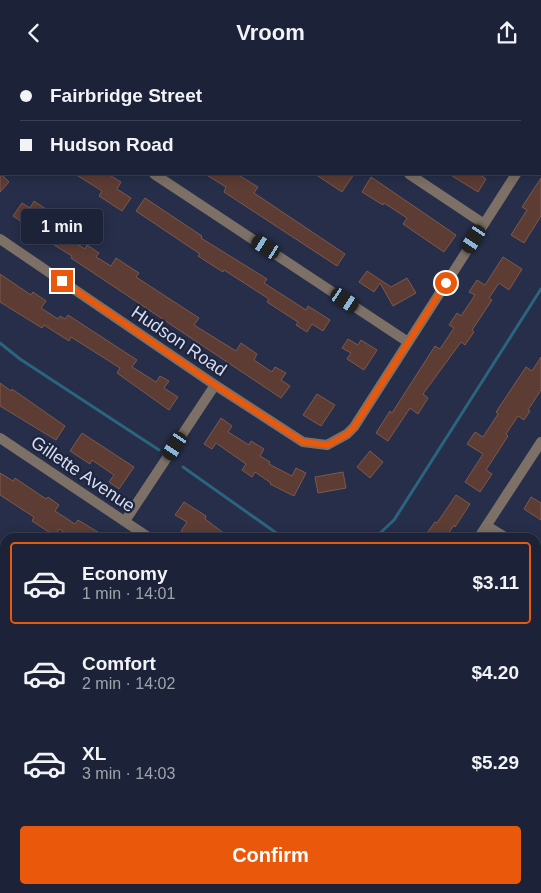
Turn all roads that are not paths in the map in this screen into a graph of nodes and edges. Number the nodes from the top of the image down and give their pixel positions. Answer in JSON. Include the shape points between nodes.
{"nodes":[{"id":1,"x":156,"y":175,"type":"edge"},
{"id":2,"x":410,"y":175,"type":"edge"},
{"id":3,"x":515,"y":175,"type":"edge"},
{"id":4,"x":484,"y":224,"type":"junction"},
{"id":5,"x":0,"y":239,"type":"edge"},
{"id":6,"x":408,"y":342,"type":"junction"},
{"id":7,"x":215,"y":385,"type":"junction"},
{"id":8,"x":0,"y":438,"type":"edge"},
{"id":9,"x":541,"y":442,"type":"edge"},
{"id":10,"x":125,"y":521,"type":"junction"},
{"id":11,"x":487,"y":526,"type":"junction"},
{"id":12,"x":142,"y":533,"type":"edge"},
{"id":13,"x":482,"y":533,"type":"edge"},
{"id":14,"x":498,"y":533,"type":"edge"}],
"edges":[{"from":1,"to":6,"type":"street"},
{"from":2,"to":4,"type":"street"},
{"from":3,"to":4,"type":"street"},
{"from":4,"to":6,"type":"street"},
{"from":5,"to":7,"type":"street","name":"Hudson Road"},
{"from":6,"to":7,"type":"street","name":"Hudson Road","via":[[354,427],[328,445],[303,442]]},
{"from":7,"to":10,"type":"street"},
{"from":8,"to":10,"type":"street","name":"Gillette Avenue"},
{"from":9,"to":11,"type":"street"},
{"from":10,"to":12,"type":"street","name":"Gillette Avenue"},
{"from":11,"to":13,"type":"street"},
{"from":11,"to":14,"type":"street"}]}
